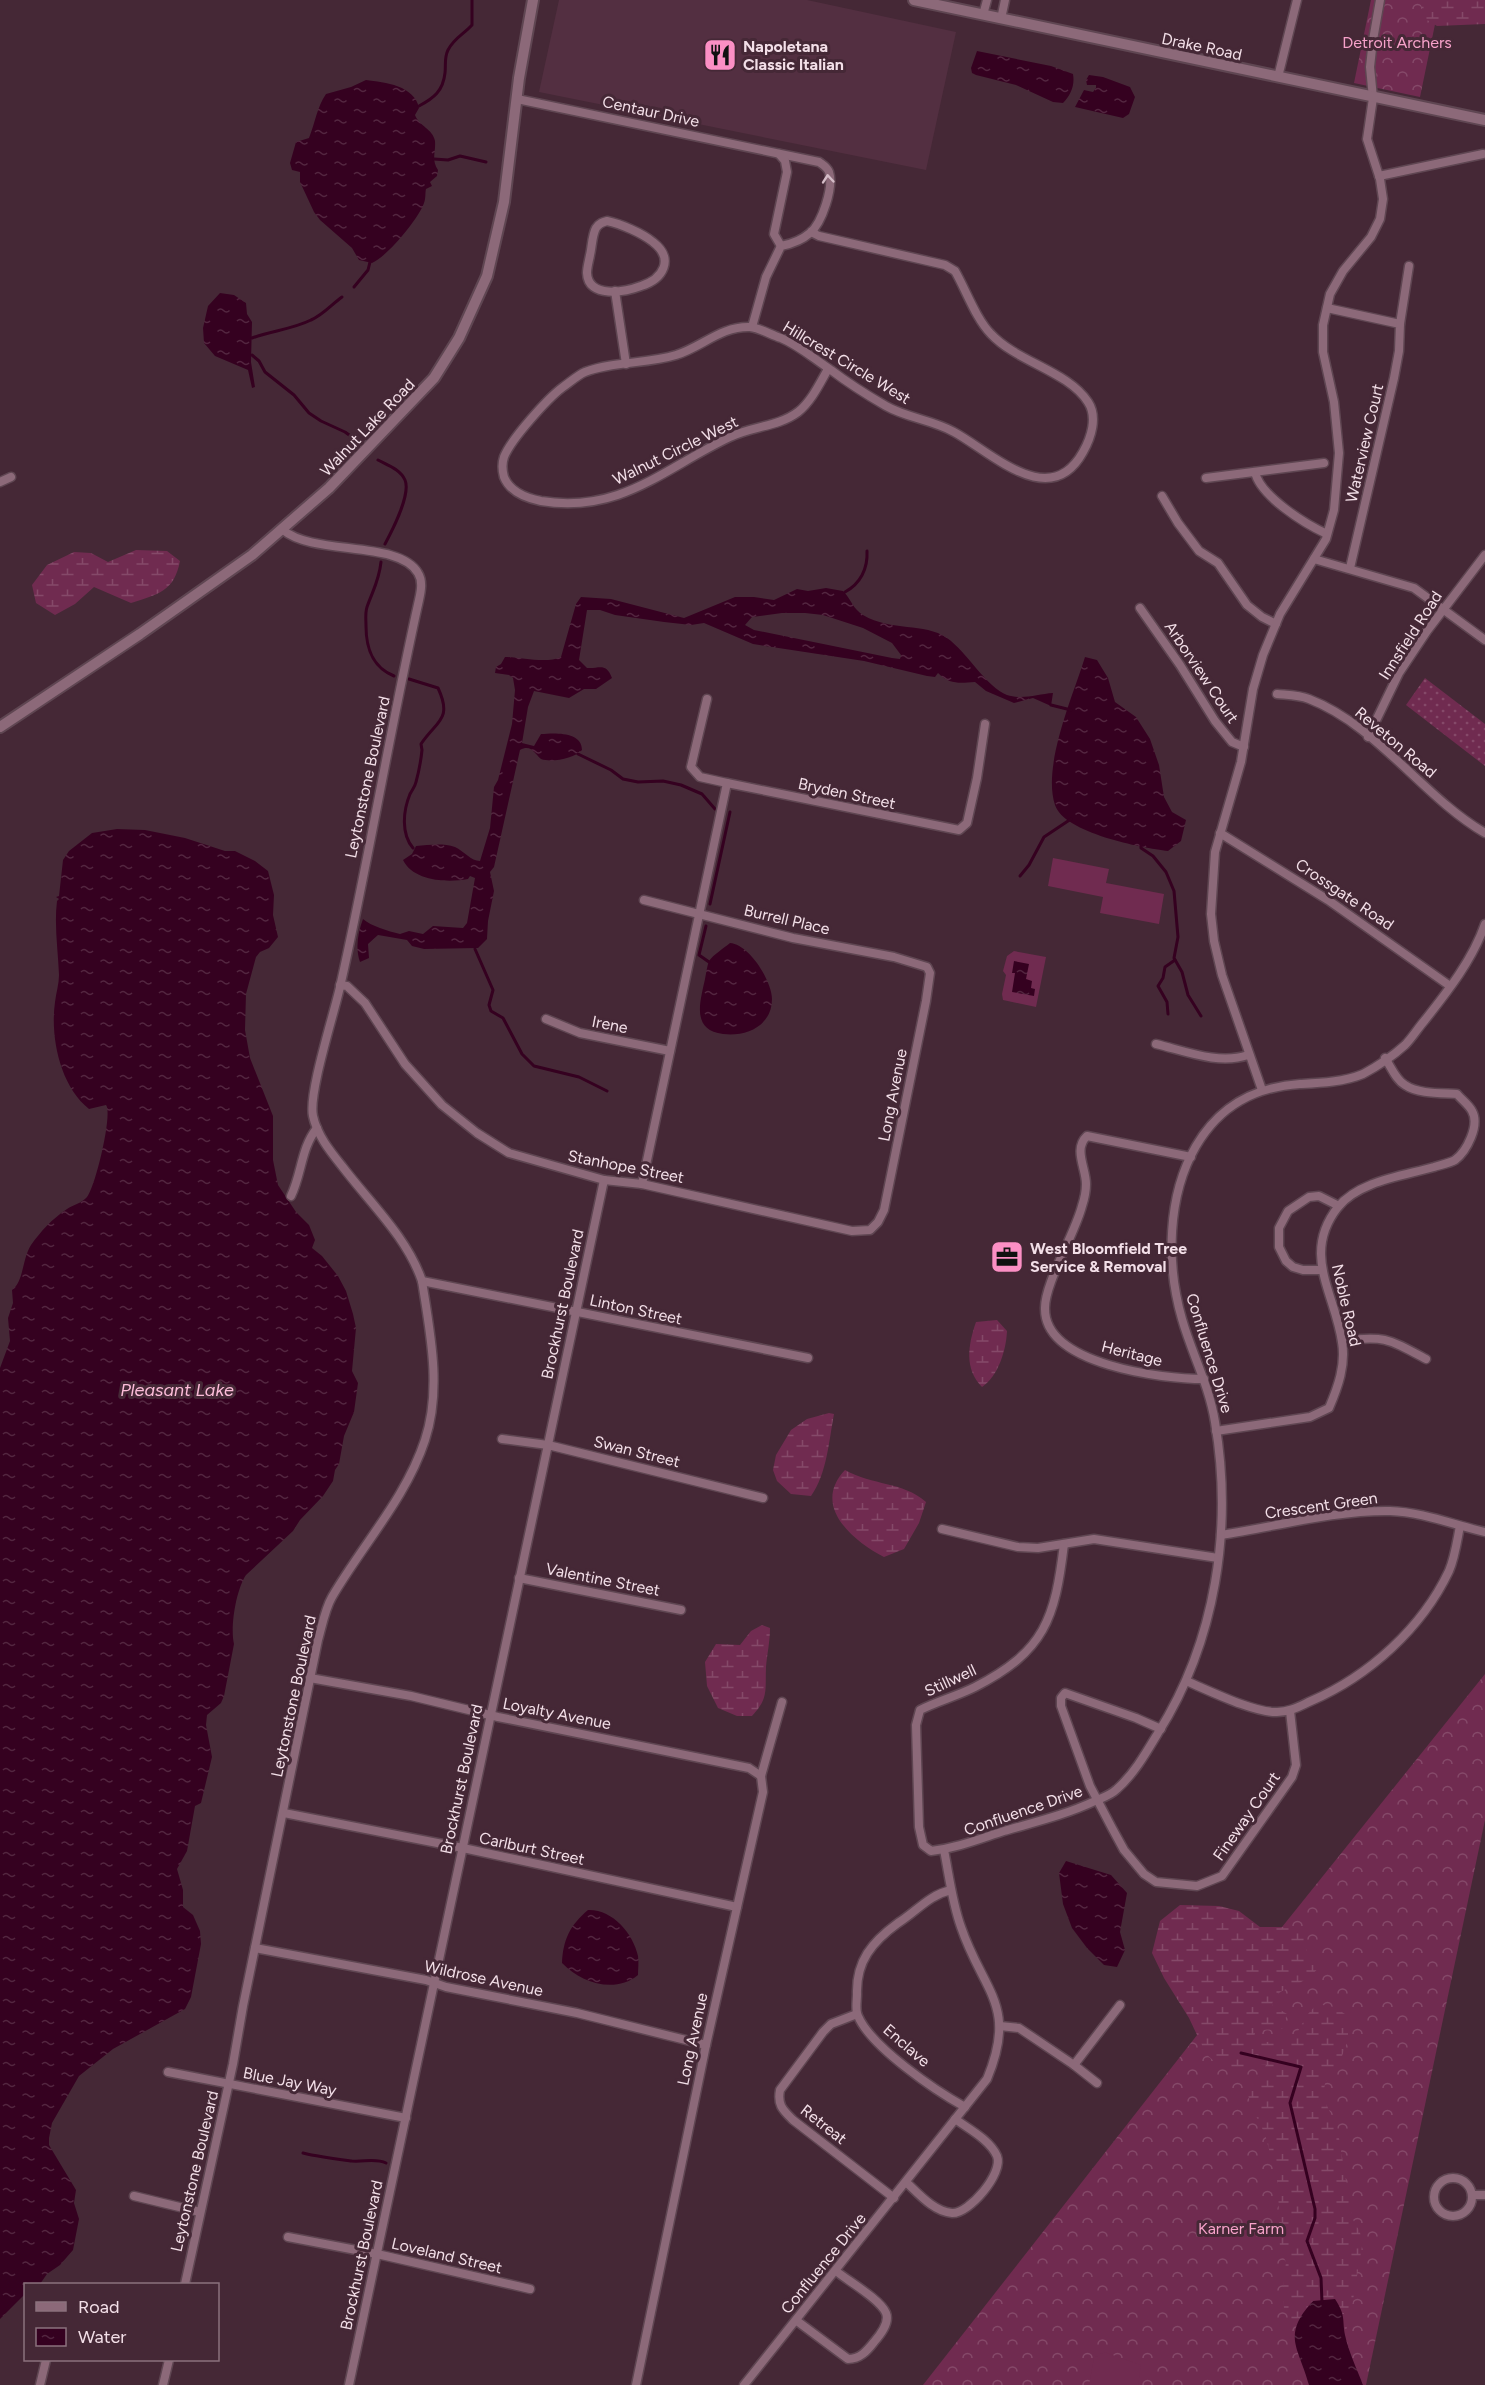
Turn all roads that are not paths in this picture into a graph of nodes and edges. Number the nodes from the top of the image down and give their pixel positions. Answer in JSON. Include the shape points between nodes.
{"nodes":[{"id":1,"x":533,"y":0,"type":"edge"},
{"id":2,"x":914,"y":0,"type":"edge"},
{"id":3,"x":987,"y":0,"type":"edge"},
{"id":4,"x":1005,"y":0,"type":"edge"},
{"id":5,"x":1297,"y":0,"type":"edge"},
{"id":6,"x":1380,"y":0,"type":"edge"},
{"id":7,"x":983,"y":15,"type":"junction"},
{"id":8,"x":1001,"y":19,"type":"junction"},
{"id":9,"x":1278,"y":77,"type":"junction"},
{"id":10,"x":1373,"y":98,"type":"junction"},
{"id":11,"x":517,"y":99,"type":"junction"},
{"id":12,"x":1485,"y":120,"type":"edge"},
{"id":13,"x":779,"y":153,"type":"junction"},
{"id":14,"x":1483,"y":154,"type":"dead end"},
{"id":15,"x":1379,"y":176,"type":"junction"},
{"id":16,"x":811,"y":232,"type":"junction"},
{"id":17,"x":781,"y":246,"type":"junction"},
{"id":18,"x":1409,"y":266,"type":"dead end"},
{"id":19,"x":615,"y":291,"type":"junction"},
{"id":20,"x":1327,"y":308,"type":"junction"},
{"id":21,"x":1400,"y":324,"type":"junction"},
{"id":22,"x":752,"y":327,"type":"junction"},
{"id":23,"x":626,"y":363,"type":"junction"},
{"id":24,"x":828,"y":369,"type":"junction"},
{"id":25,"x":1324,"y":463,"type":"dead end"},
{"id":26,"x":1255,"y":472,"type":"junction"},
{"id":27,"x":10,"y":477,"type":"dead end"},
{"id":28,"x":1206,"y":478,"type":"dead end"},
{"id":29,"x":0,"y":482,"type":"edge"},
{"id":30,"x":1162,"y":496,"type":"dead end"},
{"id":31,"x":283,"y":530,"type":"junction"},
{"id":32,"x":1328,"y":534,"type":"junction"},
{"id":33,"x":1485,"y":555,"type":"edge"},
{"id":34,"x":1314,"y":559,"type":"junction"},
{"id":35,"x":1350,"y":568,"type":"junction"},
{"id":36,"x":1140,"y":608,"type":"dead end"},
{"id":37,"x":1444,"y":608,"type":"junction"},
{"id":38,"x":1276,"y":624,"type":"junction"},
{"id":39,"x":1485,"y":640,"type":"edge"},
{"id":40,"x":1277,"y":694,"type":"dead end"},
{"id":41,"x":707,"y":699,"type":"dead end"},
{"id":42,"x":985,"y":723,"type":"dead end"},
{"id":43,"x":0,"y":727,"type":"edge"},
{"id":44,"x":1368,"y":737,"type":"junction"},
{"id":45,"x":1244,"y":747,"type":"junction"},
{"id":46,"x":727,"y":783,"type":"junction"},
{"id":47,"x":1220,"y":833,"type":"junction"},
{"id":48,"x":1485,"y":834,"type":"edge"},
{"id":49,"x":644,"y":900,"type":"dead end"},
{"id":50,"x":699,"y":913,"type":"junction"},
{"id":51,"x":1485,"y":924,"type":"edge"},
{"id":52,"x":923,"y":964,"type":"joint"},
{"id":53,"x":340,"y":985,"type":"junction"},
{"id":54,"x":1450,"y":986,"type":"junction"},
{"id":55,"x":546,"y":1019,"type":"dead end"},
{"id":56,"x":1156,"y":1044,"type":"dead end"},
{"id":57,"x":670,"y":1051,"type":"junction"},
{"id":58,"x":1248,"y":1054,"type":"junction"},
{"id":59,"x":1385,"y":1058,"type":"junction"},
{"id":60,"x":1262,"y":1090,"type":"junction"},
{"id":61,"x":317,"y":1128,"type":"junction"},
{"id":62,"x":1191,"y":1157,"type":"junction"},
{"id":63,"x":604,"y":1180,"type":"junction"},
{"id":64,"x":642,"y":1184,"type":"junction"},
{"id":65,"x":291,"y":1196,"type":"dead end"},
{"id":66,"x":1339,"y":1206,"type":"junction"},
{"id":67,"x":870,"y":1230,"type":"joint"},
{"id":68,"x":1321,"y":1270,"type":"junction"},
{"id":69,"x":422,"y":1281,"type":"junction"},
{"id":70,"x":576,"y":1312,"type":"junction"},
{"id":71,"x":1342,"y":1341,"type":"junction"},
{"id":72,"x":808,"y":1358,"type":"dead end"},
{"id":73,"x":1426,"y":1359,"type":"dead end"},
{"id":74,"x":1204,"y":1379,"type":"junction"},
{"id":75,"x":1216,"y":1431,"type":"junction"},
{"id":76,"x":502,"y":1438,"type":"dead end"},
{"id":77,"x":548,"y":1444,"type":"junction"},
{"id":78,"x":763,"y":1498,"type":"dead end"},
{"id":79,"x":1460,"y":1526,"type":"junction"},
{"id":80,"x":942,"y":1529,"type":"dead end"},
{"id":81,"x":1485,"y":1532,"type":"edge"},
{"id":82,"x":1221,"y":1535,"type":"junction"},
{"id":83,"x":1064,"y":1544,"type":"junction"},
{"id":84,"x":1218,"y":1558,"type":"junction"},
{"id":85,"x":519,"y":1578,"type":"junction"},
{"id":86,"x":681,"y":1610,"type":"dead end"},
{"id":87,"x":310,"y":1678,"type":"junction"},
{"id":88,"x":1186,"y":1681,"type":"junction"},
{"id":89,"x":782,"y":1702,"type":"dead end"},
{"id":90,"x":1290,"y":1711,"type":"junction"},
{"id":91,"x":490,"y":1714,"type":"junction"},
{"id":92,"x":1161,"y":1729,"type":"junction"},
{"id":93,"x":761,"y":1776,"type":"junction"},
{"id":94,"x":1098,"y":1800,"type":"junction"},
{"id":95,"x":284,"y":1812,"type":"junction"},
{"id":96,"x":462,"y":1848,"type":"junction"},
{"id":97,"x":944,"y":1850,"type":"junction"},
{"id":98,"x":951,"y":1890,"type":"junction"},
{"id":99,"x":737,"y":1907,"type":"junction"},
{"id":100,"x":255,"y":1948,"type":"junction"},
{"id":101,"x":435,"y":1984,"type":"junction"},
{"id":102,"x":1120,"y":2005,"type":"dead end"},
{"id":103,"x":857,"y":2014,"type":"junction"},
{"id":104,"x":1000,"y":2026,"type":"junction"},
{"id":105,"x":706,"y":2045,"type":"junction"},
{"id":106,"x":1074,"y":2065,"type":"junction"},
{"id":107,"x":168,"y":2072,"type":"dead end"},
{"id":108,"x":1097,"y":2083,"type":"dead end"},
{"id":109,"x":229,"y":2085,"type":"junction"},
{"id":110,"x":965,"y":2107,"type":"junction"},
{"id":111,"x":406,"y":2118,"type":"junction"},
{"id":112,"x":955,"y":2119,"type":"junction"},
{"id":113,"x":906,"y":2182,"type":"junction"},
{"id":114,"x":1472,"y":2195,"type":"junction"},
{"id":115,"x":1485,"y":2195,"type":"edge"},
{"id":116,"x":134,"y":2196,"type":"dead end"},
{"id":117,"x":894,"y":2198,"type":"junction"},
{"id":118,"x":200,"y":2212,"type":"junction"},
{"id":119,"x":288,"y":2237,"type":"dead end"},
{"id":120,"x":377,"y":2254,"type":"junction"},
{"id":121,"x":836,"y":2271,"type":"junction"},
{"id":122,"x":185,"y":2283,"type":"edge"},
{"id":123,"x":530,"y":2289,"type":"dead end"},
{"id":124,"x":797,"y":2320,"type":"junction"},
{"id":125,"x":45,"y":2361,"type":"edge"},
{"id":126,"x":169,"y":2361,"type":"edge"},
{"id":127,"x":40,"y":2385,"type":"edge"},
{"id":128,"x":163,"y":2385,"type":"edge"},
{"id":129,"x":349,"y":2385,"type":"edge"},
{"id":130,"x":636,"y":2385,"type":"edge"},
{"id":131,"x":744,"y":2385,"type":"edge"}],
"edges":[{"from":1,"to":11,"type":"street","name":"Walnut Lake Road"},
{"from":2,"to":7,"type":"street","name":"Drake Road"},
{"from":3,"to":7,"type":"street"},
{"from":4,"to":8,"type":"street"},
{"from":5,"to":9,"type":"street"},
{"from":6,"to":10,"type":"street","via":[[1370,68]]},
{"from":7,"to":8,"type":"street","name":"Drake Road"},
{"from":8,"to":9,"type":"street","name":"Drake Road"},
{"from":9,"to":10,"type":"street","name":"Drake Road"},
{"from":10,"to":12,"type":"street","name":"Drake Road"},
{"from":10,"to":15,"type":"street","via":[[1367,139]]},
{"from":11,"to":13,"type":"street","name":"Centaur Drive"},
{"from":11,"to":31,"type":"street","name":"Walnut Lake Road","via":[[497,238],[487,276],[459,338],[434,378],[412,403]]},
{"from":16,"to":13,"type":"street","name":"Centaur Drive","one_way":true,"via":[[821,219],[830,175],[819,162]]},
{"from":13,"to":17,"type":"street","via":[[788,172],[774,234]]},
{"from":14,"to":15,"type":"street"},
{"from":15,"to":20,"type":"street","via":[[1383,199],[1380,219],[1371,237],[1343,271]]},
{"from":16,"to":17,"type":"street"},
{"from":16,"to":24,"type":"street","name":"Hillcrest Circle West","via":[[945,265],[955,271],[990,334],[1076,388],[1088,402],[1093,417],[1091,432],[1071,469],[1056,476],[1035,478],[1018,473],[950,430],[888,407]]},
{"from":17,"to":22,"type":"street","via":[[766,277]]},
{"from":18,"to":21,"type":"street","name":"Waterview Court"},
{"from":19,"to":19,"type":"street","via":[[595,287],[587,272],[595,229],[607,221],[654,243],[664,260],[663,272],[651,282]]},
{"from":19,"to":23,"type":"street"},
{"from":20,"to":21,"type":"street"},
{"from":20,"to":32,"type":"street","via":[[1323,352],[1340,453]]},
{"from":21,"to":35,"type":"street","name":"Waterview Court","via":[[1394,378]]},
{"from":22,"to":23,"type":"street","via":[[715,335],[676,355]]},
{"from":22,"to":24,"type":"street","name":"Hillcrest Circle West","via":[[786,340]]},
{"from":23,"to":24,"type":"street","name":"Walnut Circle West","via":[[583,373],[559,390],[516,438],[502,466],[513,490],[563,504],[608,499],[641,486],[736,434],[787,419],[802,409]]},
{"from":25,"to":26,"type":"street"},
{"from":26,"to":28,"type":"street"},
{"from":26,"to":32,"type":"street","via":[[1263,490]]},
{"from":27,"to":29,"type":"street"},
{"from":30,"to":38,"type":"street","via":[[1199,551],[1218,563],[1247,605]]},
{"from":31,"to":43,"type":"street","name":"Walnut Lake Road","via":[[166,616]]},
{"from":31,"to":53,"type":"street","name":"Leytonstone Boulevard","via":[[311,542],[402,559],[418,572],[421,585]]},
{"from":32,"to":34,"type":"street"},
{"from":33,"to":37,"type":"street","name":"Innsfield Road"},
{"from":34,"to":35,"type":"street"},
{"from":34,"to":38,"type":"street"},
{"from":35,"to":37,"type":"street","via":[[1414,588]]},
{"from":36,"to":45,"type":"street","name":"Arborview Court","via":[[1215,721],[1232,742]]},
{"from":37,"to":39,"type":"street"},
{"from":37,"to":44,"type":"street","name":"Innsfield Road","via":[[1400,673]]},
{"from":38,"to":45,"type":"street","via":[[1253,689]]},
{"from":40,"to":44,"type":"street","name":"Reveton Road","via":[[1306,698],[1335,711]]},
{"from":41,"to":46,"type":"street","via":[[691,768],[700,777]]},
{"from":42,"to":46,"type":"street","name":"Bryden Street","via":[[975,789],[962,830]]},
{"from":44,"to":48,"type":"street","name":"Reveton Road"},
{"from":45,"to":47,"type":"street"},
{"from":46,"to":50,"type":"street"},
{"from":47,"to":54,"type":"street","name":"Crossgate Road","via":[[1320,894]]},
{"from":47,"to":58,"type":"street","via":[[1212,884],[1214,941]]},
{"from":49,"to":50,"type":"street","name":"Burrell Place"},
{"from":50,"to":52,"type":"street","name":"Burrell Place","via":[[793,938]]},
{"from":50,"to":57,"type":"street"},
{"from":51,"to":54,"type":"street","name":"Confluence Drive","via":[[1478,943]]},
{"from":52,"to":67,"type":"street","name":"Long Avenue","via":[[930,973],[926,1001],[884,1210]]},
{"from":53,"to":61,"type":"street","name":"Leytonstone Boulevard","via":[[312,1103]]},
{"from":53,"to":63,"type":"street","name":"Stanhope Street","via":[[352,990],[370,1010],[422,1084],[477,1133],[509,1153]]},
{"from":54,"to":59,"type":"street","name":"Confluence Drive","via":[[1406,1044]]},
{"from":55,"to":57,"type":"street","name":"Irene","via":[[580,1033]]},
{"from":56,"to":58,"type":"street","via":[[1224,1058]]},
{"from":57,"to":64,"type":"street"},
{"from":58,"to":60,"type":"street"},
{"from":59,"to":60,"type":"street","name":"Confluence Drive","via":[[1362,1074]]},
{"from":59,"to":66,"type":"street","name":"Noble Road","via":[[1406,1087],[1457,1094],[1473,1111],[1474,1126],[1468,1144],[1455,1160],[1387,1180]]},
{"from":60,"to":62,"type":"street","name":"Confluence Drive","via":[[1227,1110],[1208,1128]]},
{"from":61,"to":65,"type":"street","via":[[307,1141]]},
{"from":61,"to":69,"type":"street","name":"Leytonstone Boulevard","via":[[329,1150],[412,1256]]},
{"from":62,"to":74,"type":"street","name":"Confluence Drive","via":[[1173,1218],[1173,1270],[1176,1298]]},
{"from":62,"to":74,"type":"street","name":"Heritage","via":[[1096,1137],[1082,1140],[1086,1184],[1082,1206],[1044,1308],[1047,1326],[1083,1355],[1146,1375]]},
{"from":63,"to":64,"type":"street","name":"Stanhope Street"},
{"from":63,"to":70,"type":"street","name":"Brockhurst Boulevard"},
{"from":64,"to":67,"type":"street","name":"Stanhope Street","via":[[852,1230]]},
{"from":66,"to":68,"type":"street","name":"Noble Road","via":[[1324,1235]]},
{"from":66,"to":68,"type":"street","via":[[1319,1196],[1309,1197],[1288,1211],[1279,1228],[1278,1246],[1286,1261],[1303,1270]]},
{"from":68,"to":71,"type":"street","name":"Noble Road"},
{"from":69,"to":70,"type":"street","name":"Linton Street"},
{"from":69,"to":87,"type":"street","name":"Leytonstone Boulevard","via":[[432,1354],[432,1404],[426,1438],[403,1489],[331,1599]]},
{"from":70,"to":72,"type":"street","name":"Linton Street"},
{"from":70,"to":77,"type":"street","name":"Brockhurst Boulevard"},
{"from":71,"to":73,"type":"street","via":[[1384,1339]]},
{"from":71,"to":75,"type":"street","name":"Noble Road","via":[[1342,1370],[1329,1408],[1310,1417]]},
{"from":74,"to":75,"type":"street","name":"Confluence Drive"},
{"from":75,"to":82,"type":"street","name":"Confluence Drive","via":[[1222,1489]]},
{"from":76,"to":77,"type":"street","name":"Swan Street"},
{"from":77,"to":78,"type":"street","name":"Swan Street"},
{"from":77,"to":85,"type":"street","name":"Brockhurst Boulevard"},
{"from":79,"to":81,"type":"street","name":"Crescent Green"},
{"from":79,"to":82,"type":"street","name":"Crescent Green","via":[[1392,1511]]},
{"from":79,"to":90,"type":"street","via":[[1446,1576],[1397,1643],[1374,1665],[1330,1693]]},
{"from":80,"to":83,"type":"street","via":[[1018,1547]]},
{"from":82,"to":84,"type":"street","name":"Confluence Drive"},
{"from":83,"to":84,"type":"street","via":[[1094,1539]]},
{"from":83,"to":97,"type":"street","name":"Stillwell","via":[[1053,1608],[1030,1650],[975,1687],[920,1710],[916,1725],[919,1827],[923,1845],[931,1851]]},
{"from":84,"to":88,"type":"street","name":"Confluence Drive","via":[[1206,1628]]},
{"from":85,"to":86,"type":"street","name":"Valentine Street"},
{"from":85,"to":91,"type":"street","name":"Brockhurst Boulevard"},
{"from":87,"to":91,"type":"street","name":"Loyalty Avenue"},
{"from":87,"to":95,"type":"street","name":"Leytonstone Boulevard"},
{"from":88,"to":90,"type":"street","via":[[1248,1706]]},
{"from":88,"to":92,"type":"street","name":"Confluence Drive"},
{"from":89,"to":93,"type":"street","name":"Long Avenue"},
{"from":90,"to":94,"type":"street","name":"Fineway Court","via":[[1296,1765],[1292,1778],[1222,1876],[1197,1886],[1156,1882],[1124,1850]]},
{"from":91,"to":93,"type":"street","name":"Loyalty Avenue","via":[[749,1768]]},
{"from":91,"to":96,"type":"street","name":"Brockhurst Boulevard"},
{"from":92,"to":94,"type":"street","name":"Confluence Drive","via":[[1125,1781]]},
{"from":92,"to":94,"type":"street","name":"Fineway Court","via":[[1065,1693],[1061,1706]]},
{"from":93,"to":99,"type":"street","name":"Long Avenue","via":[[763,1792]]},
{"from":94,"to":97,"type":"street","name":"Confluence Drive","via":[[1071,1813]]},
{"from":95,"to":96,"type":"street","name":"Carlburt Street"},
{"from":95,"to":100,"type":"street","name":"Leytonstone Boulevard"},
{"from":96,"to":99,"type":"street","name":"Carlburt Street"},
{"from":96,"to":101,"type":"street","name":"Brockhurst Boulevard"},
{"from":97,"to":98,"type":"street","name":"Confluence Drive"},
{"from":98,"to":103,"type":"street","via":[[930,1898],[867,1951],[858,1971]]},
{"from":98,"to":104,"type":"street","name":"Confluence Drive","via":[[960,1925],[998,2008]]},
{"from":99,"to":105,"type":"street","name":"Long Avenue"},
{"from":100,"to":101,"type":"street","name":"Wildrose Avenue"},
{"from":100,"to":109,"type":"street","name":"Leytonstone Boulevard"},
{"from":101,"to":105,"type":"street","name":"Wildrose Avenue"},
{"from":101,"to":111,"type":"street","name":"Brockhurst Boulevard"},
{"from":102,"to":106,"type":"street"},
{"from":103,"to":110,"type":"street","name":"Enclave","via":[[888,2052]]},
{"from":103,"to":117,"type":"street","name":"Retreat","via":[[831,2024],[823,2032],[778,2098],[781,2108],[794,2120]]},
{"from":104,"to":106,"type":"street","via":[[1019,2028]]},
{"from":104,"to":110,"type":"street","name":"Confluence Drive","via":[[996,2057],[987,2079]]},
{"from":105,"to":130,"type":"street","name":"Long Avenue"},
{"from":106,"to":108,"type":"street"},
{"from":107,"to":109,"type":"street","name":"Blue Jay Way"},
{"from":109,"to":111,"type":"street","name":"Blue Jay Way"},
{"from":109,"to":118,"type":"street","name":"Leytonstone Boulevard"},
{"from":110,"to":112,"type":"street","name":"Confluence Drive"},
{"from":111,"to":120,"type":"street","name":"Brockhurst Boulevard"},
{"from":112,"to":113,"type":"street","name":"Confluence Drive"},
{"from":112,"to":113,"type":"street","via":[[997,2154],[994,2176],[963,2212],[948,2213],[928,2202]]},
{"from":113,"to":117,"type":"street","name":"Confluence Drive"},
{"from":114,"to":114,"type":"street","via":[[1465,2182],[1447,2179],[1436,2189],[1434,2202],[1446,2215],[1459,2215],[1468,2208]]},
{"from":114,"to":115,"type":"street"},
{"from":116,"to":118,"type":"street"},
{"from":117,"to":121,"type":"street","name":"Confluence Drive"},
{"from":118,"to":122,"type":"street","name":"Leytonstone Boulevard"},
{"from":119,"to":120,"type":"street","name":"Loveland Street"},
{"from":120,"to":123,"type":"street","name":"Loveland Street"},
{"from":120,"to":129,"type":"street","name":"Brockhurst Boulevard"},
{"from":121,"to":124,"type":"street","name":"Confluence Drive"},
{"from":121,"to":124,"type":"street","via":[[886,2313],[880,2336],[864,2354],[848,2359]]},
{"from":124,"to":131,"type":"street","name":"Confluence Drive"},
{"from":125,"to":127,"type":"street"},
{"from":126,"to":128,"type":"street"}]}
